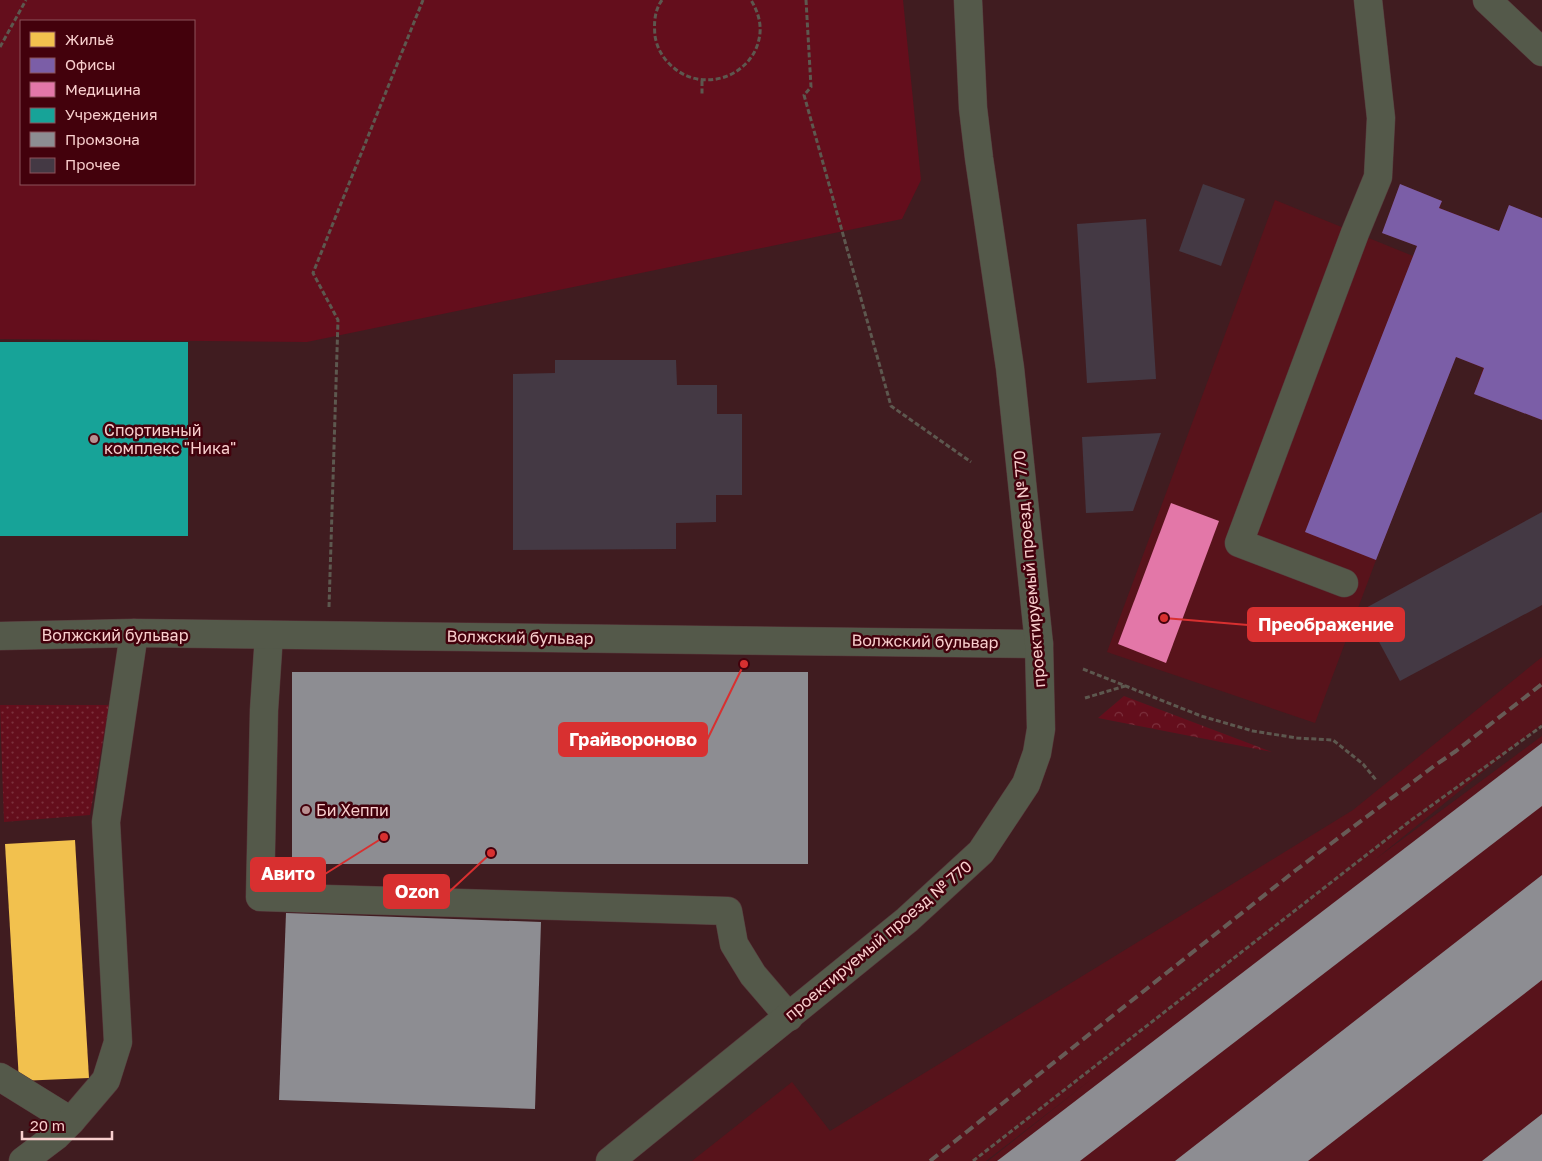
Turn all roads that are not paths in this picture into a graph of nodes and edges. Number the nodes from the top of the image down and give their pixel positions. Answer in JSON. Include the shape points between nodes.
{"nodes":[{"id":1,"x":968,"y":0,"type":"edge"},
{"id":2,"x":1368,"y":0,"type":"edge"},
{"id":3,"x":1487,"y":0,"type":"edge"},
{"id":4,"x":1542,"y":52,"type":"edge"},
{"id":5,"x":1344,"y":583,"type":"dead end"},
{"id":6,"x":134,"y":633,"type":"junction"},
{"id":7,"x":269,"y":635,"type":"junction"},
{"id":8,"x":0,"y":636,"type":"edge"},
{"id":9,"x":1039,"y":644,"type":"junction"},
{"id":10,"x":789,"y":1017,"type":"junction"},
{"id":11,"x":0,"y":1077,"type":"edge"},
{"id":12,"x":72,"y":1121,"type":"junction"},
{"id":13,"x":23,"y":1161,"type":"edge"},
{"id":14,"x":610,"y":1161,"type":"edge"}],
"edges":[{"from":1,"to":9,"type":"street","name":"проектируемый проезд № 770","via":[[979,158],[1010,368]]},
{"from":2,"to":5,"type":"street","via":[[1382,118],[1378,177],[1239,543]]},
{"from":3,"to":4,"type":"street"},
{"from":6,"to":7,"type":"street","name":"Волжский бульвар"},
{"from":6,"to":8,"type":"street","name":"Волжский бульвар"},
{"from":6,"to":12,"type":"street","via":[[106,822],[118,1042],[106,1080]]},
{"from":7,"to":9,"type":"street","name":"Волжский бульвар"},
{"from":7,"to":10,"type":"street","via":[[260,897],[728,911],[734,944],[753,975]]},
{"from":9,"to":10,"type":"street","name":"проектируемый проезд № 770","via":[[1041,729],[1037,753],[1026,784],[986,845],[907,920]]},
{"from":10,"to":14,"type":"street","name":"проектируемый проезд № 770"},
{"from":11,"to":12,"type":"street"},
{"from":12,"to":13,"type":"street"}]}
